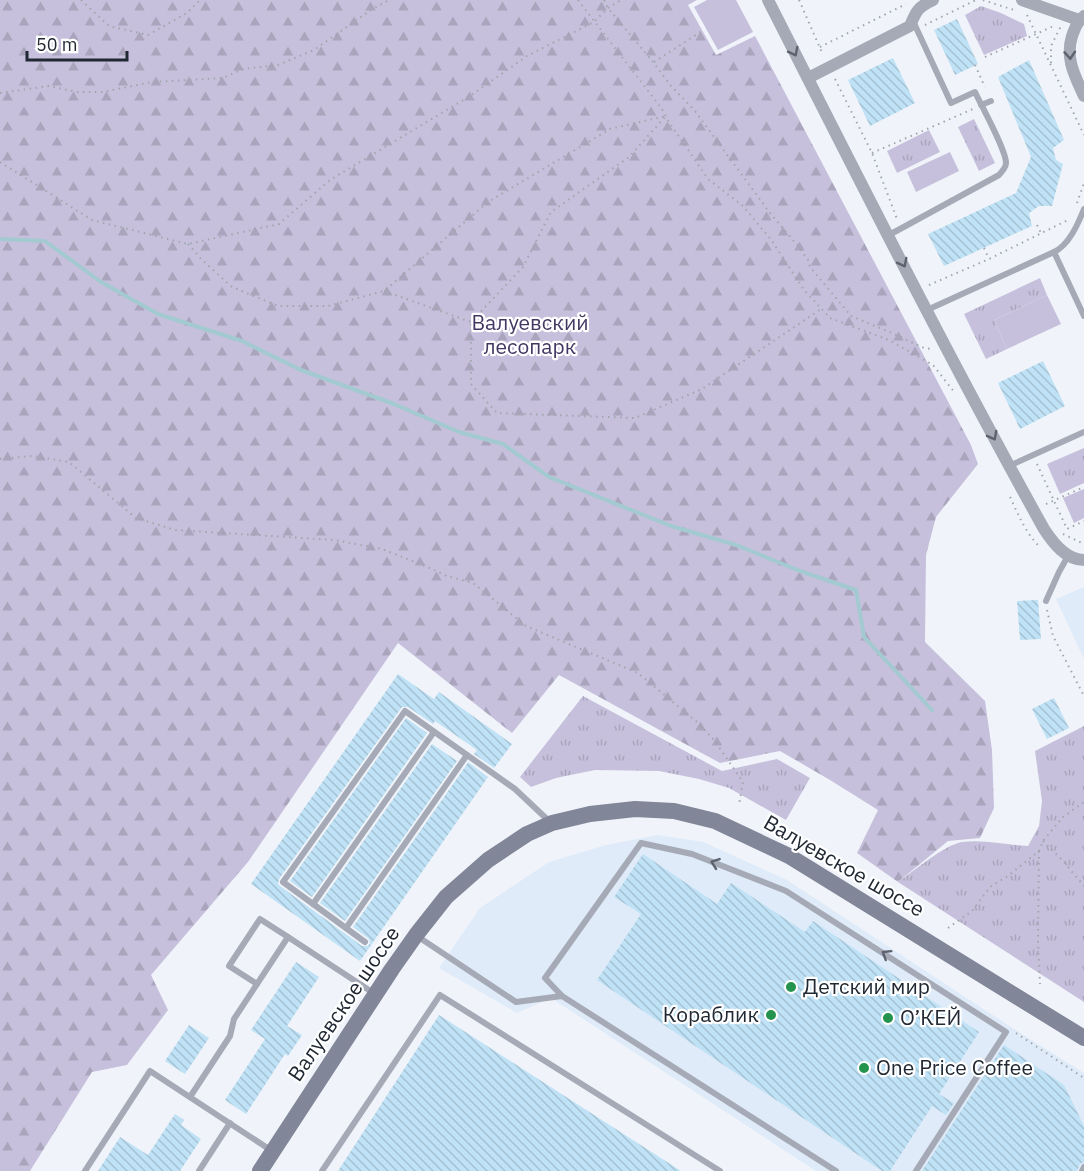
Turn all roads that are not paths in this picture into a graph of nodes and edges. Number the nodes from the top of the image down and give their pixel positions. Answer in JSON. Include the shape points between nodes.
{"nodes":[{"id":1,"x":768,"y":0,"type":"edge"},
{"id":2,"x":933,"y":0,"type":"edge"},
{"id":3,"x":1019,"y":5,"type":"edge"},
{"id":4,"x":1082,"y":18,"type":"edge"},
{"id":5,"x":912,"y":20,"type":"junction"},
{"id":6,"x":808,"y":78,"type":"junction"},
{"id":7,"x":1084,"y":96,"type":"edge"},
{"id":8,"x":991,"y":100,"type":"road end"},
{"id":9,"x":981,"y":105,"type":"junction"},
{"id":10,"x":1006,"y":134,"type":"dead end"},
{"id":11,"x":997,"y":138,"type":"junction"},
{"id":12,"x":1084,"y":209,"type":"edge"},
{"id":13,"x":889,"y":235,"type":"junction"},
{"id":14,"x":1054,"y":252,"type":"junction"},
{"id":15,"x":932,"y":308,"type":"junction"},
{"id":16,"x":1084,"y":316,"type":"edge"},
{"id":17,"x":1084,"y":432,"type":"edge"},
{"id":18,"x":1009,"y":466,"type":"junction"},
{"id":19,"x":1068,"y":556,"type":"junction"},
{"id":20,"x":1084,"y":560,"type":"edge"},
{"id":21,"x":1046,"y":601,"type":"road end"},
{"id":22,"x":434,"y":732,"type":"junction"},
{"id":23,"x":467,"y":755,"type":"junction"},
{"id":24,"x":552,"y":823,"type":"junction"},
{"id":25,"x":313,"y":904,"type":"junction"},
{"id":26,"x":346,"y":928,"type":"junction"},
{"id":27,"x":416,"y":935,"type":"junction"},
{"id":28,"x":288,"y":937,"type":"junction"},
{"id":29,"x":365,"y":942,"type":"dead end"},
{"id":30,"x":257,"y":984,"type":"junction"},
{"id":31,"x":376,"y":994,"type":"junction"},
{"id":32,"x":562,"y":996,"type":"junction"},
{"id":33,"x":1084,"y":1038,"type":"edge"},
{"id":34,"x":190,"y":1097,"type":"junction"},
{"id":35,"x":230,"y":1123,"type":"junction"},
{"id":36,"x":273,"y":1151,"type":"junction"},
{"id":37,"x":1084,"y":1167,"type":"edge"},
{"id":38,"x":85,"y":1171,"type":"edge"},
{"id":39,"x":199,"y":1171,"type":"edge"},
{"id":40,"x":260,"y":1171,"type":"edge"},
{"id":41,"x":322,"y":1171,"type":"edge"},
{"id":42,"x":720,"y":1171,"type":"edge"},
{"id":43,"x":836,"y":1171,"type":"edge"},
{"id":44,"x":916,"y":1171,"type":"edge"},
{"id":45,"x":1082,"y":1171,"type":"edge"}],
"edges":[{"from":1,"to":6,"type":"street","one_way":true},
{"from":2,"to":5,"type":"street","via":[[922,5]]},
{"from":3,"to":4,"type":"street"},
{"from":4,"to":7,"type":"street","one_way":true,"via":[[1075,28],[1069,56]]},
{"from":5,"to":6,"type":"street","via":[[910,26]]},
{"from":5,"to":9,"type":"lane","via":[[951,103],[975,92]]},
{"from":6,"to":13,"type":"street"},
{"from":8,"to":9,"type":"lane"},
{"from":9,"to":11,"type":"lane"},
{"from":10,"to":11,"type":"lane"},
{"from":11,"to":13,"type":"lane","via":[[1006,160],[999,175]]},
{"from":12,"to":14,"type":"lane","via":[[1072,235]]},
{"from":13,"to":15,"type":"street","one_way":true},
{"from":14,"to":15,"type":"lane"},
{"from":14,"to":16,"type":"lane"},
{"from":15,"to":18,"type":"street","one_way":true},
{"from":17,"to":18,"type":"lane"},
{"from":18,"to":19,"type":"street","via":[[1044,539]]},
{"from":19,"to":20,"type":"street"},
{"from":19,"to":21,"type":"lane"},
{"from":22,"to":23,"type":"lane"},
{"from":22,"to":25,"type":"lane"},
{"from":22,"to":25,"type":"lane","via":[[405,711],[283,882]]},
{"from":23,"to":24,"type":"lane","via":[[515,789]]},
{"from":23,"to":26,"type":"lane"},
{"from":24,"to":27,"type":"main road","name":"Валуевское шоссе","via":[[488,860],[446,897]]},
{"from":24,"to":33,"type":"main road","name":"Валуевское шоссе","via":[[635,809],[674,811],[715,821],[789,856]]},
{"from":25,"to":26,"type":"lane"},
{"from":26,"to":29,"type":"lane"},
{"from":27,"to":31,"type":"main road","name":"Валуевское шоссе"},
{"from":27,"to":32,"type":"lane","via":[[516,1002]]},
{"from":28,"to":30,"type":"lane"},
{"from":28,"to":30,"type":"lane","via":[[260,919],[229,966]]},
{"from":28,"to":31,"type":"lane"},
{"from":30,"to":34,"type":"lane","via":[[234,1019],[230,1036]]},
{"from":31,"to":36,"type":"main road","name":"Валуевское шоссе"},
{"from":32,"to":43,"type":"lane"},
{"from":44,"to":32,"type":"lane","one_way":true,"via":[[1006,1032],[786,891],[692,854],[642,843],[544,978]]},
{"from":34,"to":35,"type":"lane"},
{"from":34,"to":38,"type":"lane","via":[[150,1071]]},
{"from":35,"to":36,"type":"lane"},
{"from":35,"to":39,"type":"lane"},
{"from":36,"to":40,"type":"main road","name":"Валуевское шоссе"},
{"from":37,"to":45,"type":"lane"},
{"from":41,"to":42,"type":"lane","via":[[440,995]]}]}
